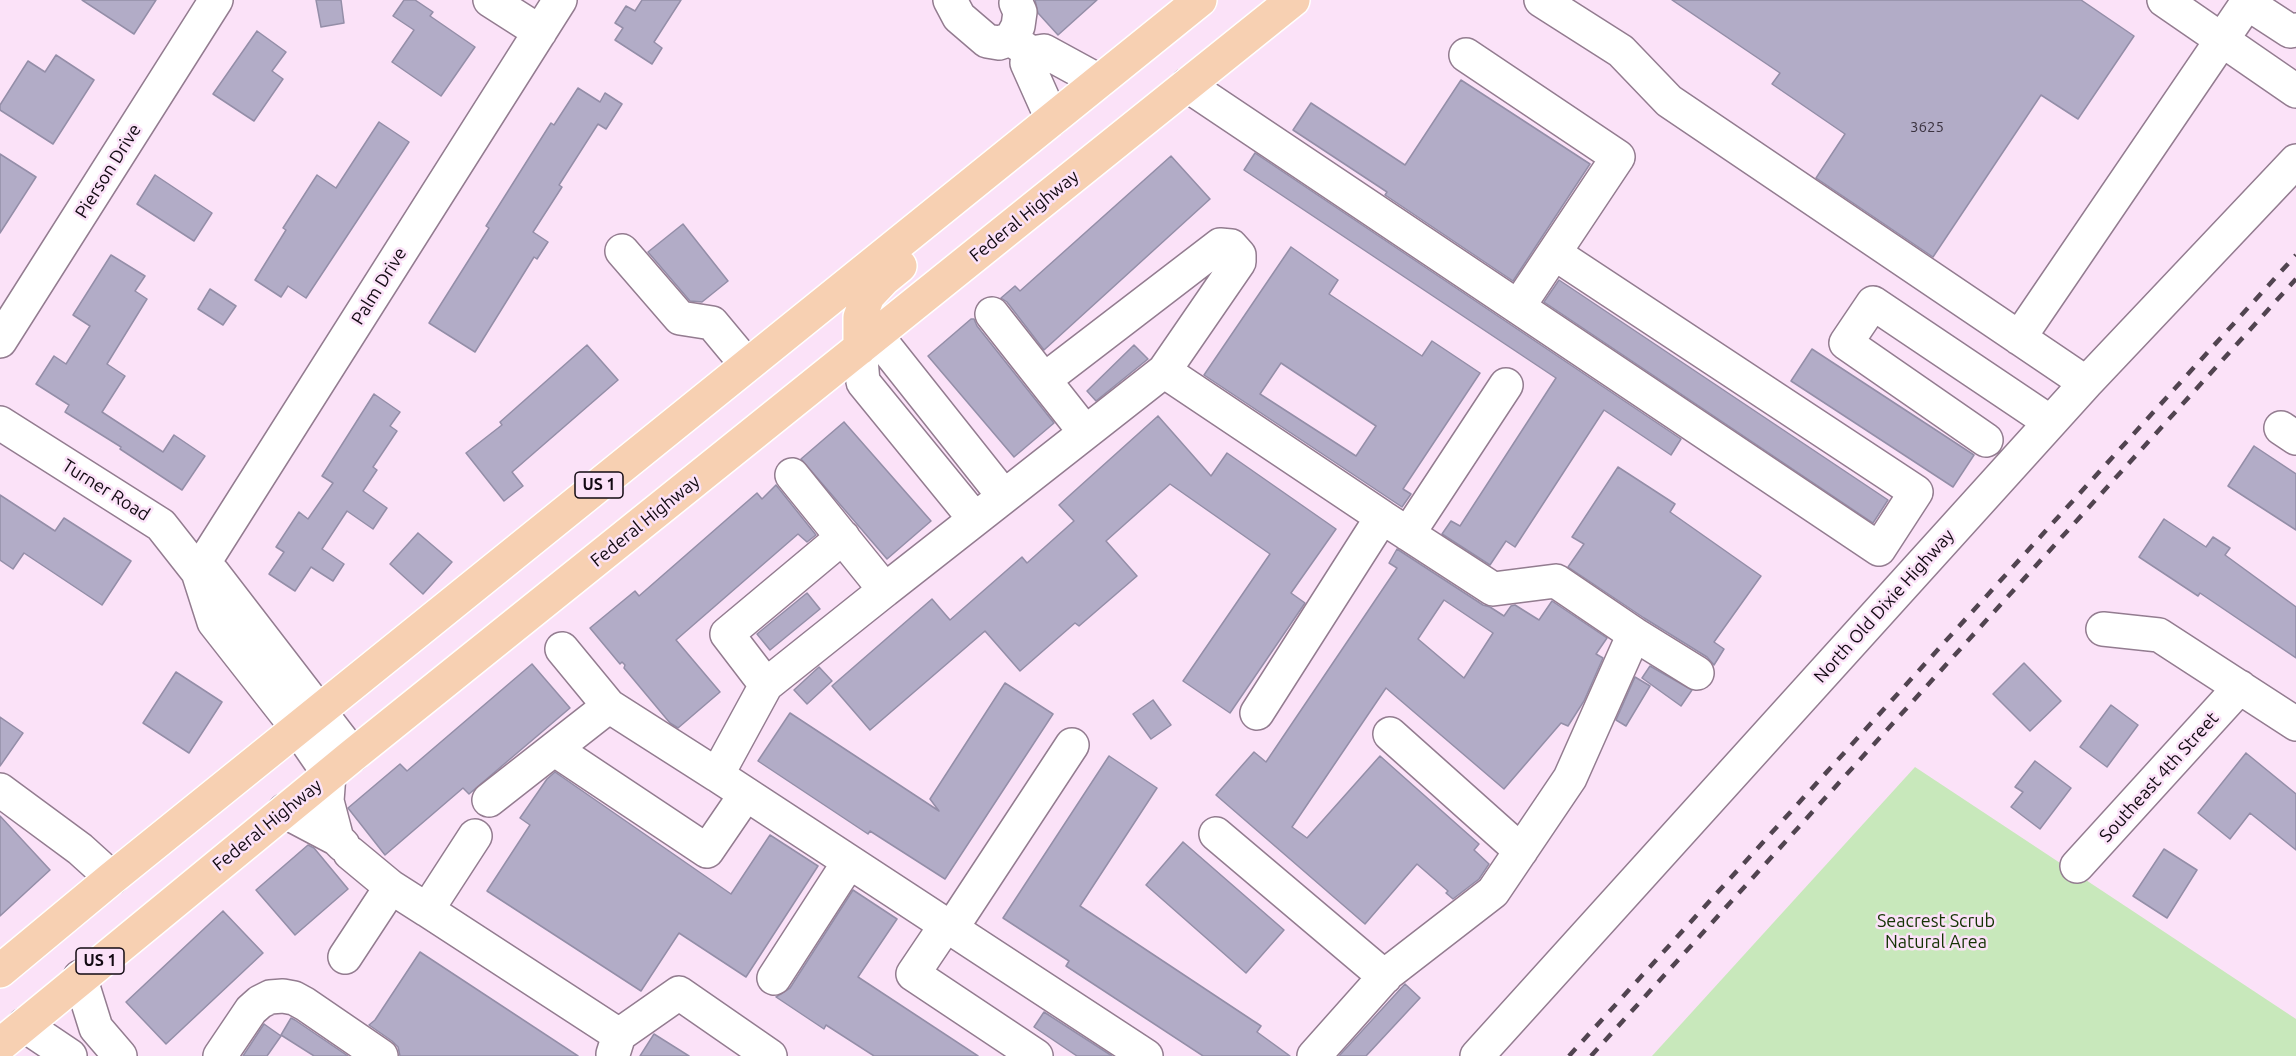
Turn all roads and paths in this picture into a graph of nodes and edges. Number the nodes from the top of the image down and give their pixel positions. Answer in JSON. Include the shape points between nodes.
{"nodes":[{"id":1,"x":216,"y":0,"type":"edge"},
{"id":2,"x":490,"y":0,"type":"edge"},
{"id":3,"x":560,"y":0,"type":"edge"},
{"id":4,"x":950,"y":0,"type":"edge"},
{"id":5,"x":1200,"y":0,"type":"edge"},
{"id":6,"x":1262,"y":0,"type":"edge"},
{"id":7,"x":1293,"y":0,"type":"edge"},
{"id":8,"x":1541,"y":0,"type":"edge"},
{"id":9,"x":2164,"y":0,"type":"edge"},
{"id":10,"x":1016,"y":3,"type":"dead end"},
{"id":11,"x":2296,"y":30,"type":"edge"},
{"id":12,"x":540,"y":32,"type":"junction"},
{"id":13,"x":2221,"y":40,"type":"junction"},
{"id":14,"x":1021,"y":46,"type":"junction"},
{"id":15,"x":1134,"y":53,"type":"junction"},
{"id":16,"x":1466,"y":55,"type":"dead end"},
{"id":17,"x":1099,"y":81,"type":"junction"},
{"id":18,"x":1182,"y":90,"type":"junction"},
{"id":19,"x":2296,"y":91,"type":"edge"},
{"id":20,"x":1052,"y":119,"type":"junction"},
{"id":21,"x":2296,"y":161,"type":"edge"},
{"id":22,"x":622,"y":251,"type":"dead end"},
{"id":23,"x":1554,"y":253,"type":"junction"},
{"id":24,"x":1518,"y":307,"type":"junction"},
{"id":25,"x":992,"y":314,"type":"dead end"},
{"id":26,"x":2019,"y":338,"type":"junction"},
{"id":27,"x":0,"y":341,"type":"edge"},
{"id":28,"x":868,"y":341,"type":"junction"},
{"id":29,"x":747,"y":365,"type":"junction"},
{"id":30,"x":1164,"y":372,"type":"junction"},
{"id":31,"x":1044,"y":380,"type":"junction"},
{"id":32,"x":2086,"y":383,"type":"junction"},
{"id":33,"x":1506,"y":385,"type":"dead end"},
{"id":34,"x":2050,"y":422,"type":"junction"},
{"id":35,"x":0,"y":423,"type":"edge"},
{"id":36,"x":1086,"y":432,"type":"junction"},
{"id":37,"x":1986,"y":440,"type":"dead end"},
{"id":38,"x":792,"y":475,"type":"dead end"},
{"id":39,"x":1003,"y":495,"type":"junction"},
{"id":40,"x":974,"y":518,"type":"junction"},
{"id":41,"x":1395,"y":526,"type":"junction"},
{"id":42,"x":843,"y":537,"type":"junction"},
{"id":43,"x":198,"y":572,"type":"junction"},
{"id":44,"x":885,"y":590,"type":"junction"},
{"id":45,"x":2103,"y":629,"type":"dead end"},
{"id":46,"x":1634,"y":634,"type":"junction"},
{"id":47,"x":562,"y":649,"type":"dead end"},
{"id":48,"x":1697,"y":673,"type":"dead end"},
{"id":49,"x":766,"y":685,"type":"junction"},
{"id":50,"x":2240,"y":687,"type":"junction"},
{"id":51,"x":609,"y":706,"type":"junction"},
{"id":52,"x":1257,"y":713,"type":"dead end"},
{"id":53,"x":309,"y":721,"type":"junction"},
{"id":54,"x":2296,"y":724,"type":"edge"},
{"id":55,"x":1390,"y":734,"type":"dead end"},
{"id":56,"x":1072,"y":745,"type":"dead end"},
{"id":57,"x":554,"y":749,"type":"junction"},
{"id":58,"x":341,"y":765,"type":"junction"},
{"id":59,"x":717,"y":775,"type":"junction"},
{"id":60,"x":747,"y":794,"type":"junction"},
{"id":61,"x":4,"y":800,"type":"edge"},
{"id":62,"x":489,"y":800,"type":"dead end"},
{"id":63,"x":284,"y":811,"type":"junction"},
{"id":64,"x":1216,"y":834,"type":"dead end"},
{"id":65,"x":475,"y":836,"type":"dead end"},
{"id":66,"x":344,"y":846,"type":"junction"},
{"id":67,"x":1521,"y":851,"type":"junction"},
{"id":68,"x":849,"y":862,"type":"junction"},
{"id":69,"x":2077,"y":866,"type":"dead end"},
{"id":70,"x":112,"y":878,"type":"junction"},
{"id":71,"x":391,"y":887,"type":"junction"},
{"id":72,"x":427,"y":910,"type":"junction"},
{"id":73,"x":948,"y":927,"type":"junction"},
{"id":74,"x":345,"y":957,"type":"dead end"},
{"id":75,"x":0,"y":971,"type":"edge"},
{"id":76,"x":1385,"y":977,"type":"junction"},
{"id":77,"x":80,"y":978,"type":"junction"},
{"id":78,"x":774,"y":978,"type":"dead end"},
{"id":79,"x":12,"y":1035,"type":"edge"},
{"id":80,"x":616,"y":1045,"type":"edge"},
{"id":81,"x":1130,"y":1052,"type":"edge"},
{"id":82,"x":70,"y":1056,"type":"edge"},
{"id":83,"x":120,"y":1056,"type":"edge"},
{"id":84,"x":220,"y":1056,"type":"edge"},
{"id":85,"x":381,"y":1056,"type":"edge"},
{"id":86,"x":770,"y":1056,"type":"edge"},
{"id":87,"x":1036,"y":1056,"type":"edge"},
{"id":88,"x":1314,"y":1056,"type":"edge"},
{"id":89,"x":1478,"y":1056,"type":"edge"}],
"edges":[{"from":1,"to":27,"type":"street","name":"Pierson Drive"},
{"from":2,"to":12,"type":"street"},
{"from":3,"to":12,"type":"street","name":"Palm Drive"},
{"from":4,"to":14,"type":"street","via":[[959,17],[987,41]]},
{"from":5,"to":15,"type":"main road","number":"US 1"},
{"from":6,"to":18,"type":"main road","via":[[1193,59]]},
{"from":7,"to":18,"type":"main road","name":"Federal Highway","number":"US 1"},
{"from":8,"to":26,"type":"street","via":[[1621,51],[1669,100]]},
{"from":9,"to":13,"type":"street"},
{"from":10,"to":14,"type":"street"},
{"from":11,"to":13,"type":"street","via":[[2290,32],[2247,3]]},
{"from":12,"to":43,"type":"street","name":"Palm Drive"},
{"from":13,"to":19,"type":"street"},
{"from":13,"to":26,"type":"street"},
{"from":14,"to":17,"type":"street","via":[[1044,51]]},
{"from":14,"to":20,"type":"street"},
{"from":15,"to":17,"type":"main road","number":"US 1"},
{"from":15,"to":28,"type":"main road","via":[[1125,75],[1106,99],[868,296],[860,317]]},
{"from":16,"to":23,"type":"street","via":[[1618,157]]},
{"from":17,"to":20,"type":"main road","number":"US 1"},
{"from":18,"to":24,"type":"street"},
{"from":18,"to":28,"type":"main road","name":"Federal Highway","number":"US 1"},
{"from":20,"to":29,"type":"main road","number":"US 1"},
{"from":21,"to":32,"type":"street","name":"North Old Dixie Highway"},
{"from":22,"to":29,"type":"street","via":[[680,318],[712,323]]},
{"from":23,"to":24,"type":"street"},
{"from":23,"to":24,"type":"street","via":[[1916,492],[1879,549]]},
{"from":25,"to":31,"type":"street"},
{"from":26,"to":32,"type":"street"},
{"from":28,"to":39,"type":"street"},
{"from":28,"to":40,"type":"street","via":[[863,382]]},
{"from":28,"to":58,"type":"main road","name":"Federal Highway","number":"US 1"},
{"from":29,"to":53,"type":"main road","number":"US 1"},
{"from":30,"to":31,"type":"street","via":[[1239,262],[1239,255],[1231,246],[1220,245]]},
{"from":30,"to":36,"type":"street"},
{"from":30,"to":41,"type":"street"},
{"from":31,"to":36,"type":"street"},
{"from":32,"to":34,"type":"street","name":"North Old Dixie Highway"},
{"from":33,"to":41,"type":"street"},
{"from":34,"to":37,"type":"street","via":[[1873,303],[1846,343]]},
{"from":34,"to":89,"type":"street","name":"North Old Dixie Highway"},
{"from":35,"to":43,"type":"street","name":"Turner Road","via":[[161,525]]},
{"from":36,"to":39,"type":"street"},
{"from":38,"to":42,"type":"street"},
{"from":39,"to":40,"type":"street"},
{"from":40,"to":44,"type":"street"},
{"from":41,"to":46,"type":"street","via":[[1493,588],[1556,581]]},
{"from":41,"to":52,"type":"street"},
{"from":42,"to":44,"type":"street"},
{"from":42,"to":49,"type":"street","via":[[727,634]]},
{"from":43,"to":53,"type":"street","name":"Turner Road","via":[[213,573]]},
{"from":44,"to":49,"type":"street"},
{"from":45,"to":50,"type":"street","via":[[2159,635]]},
{"from":46,"to":48,"type":"street"},
{"from":46,"to":67,"type":"street","via":[[1570,778]]},
{"from":47,"to":51,"type":"street"},
{"from":49,"to":59,"type":"street"},
{"from":50,"to":54,"type":"street"},
{"from":50,"to":69,"type":"street","name":"Southeast 4th Street"},
{"from":51,"to":57,"type":"street"},
{"from":51,"to":59,"type":"street"},
{"from":53,"to":58,"type":"street","name":"Turner Road"},
{"from":53,"to":70,"type":"main road","number":"US 1"},
{"from":55,"to":67,"type":"street"},
{"from":56,"to":73,"type":"street"},
{"from":57,"to":60,"type":"street","via":[[707,851]]},
{"from":57,"to":62,"type":"street"},
{"from":58,"to":63,"type":"main road","name":"Federal Highway","number":"US 1"},
{"from":58,"to":66,"type":"street","via":[[327,801]]},
{"from":59,"to":60,"type":"street"},
{"from":60,"to":68,"type":"street"},
{"from":61,"to":70,"type":"street","via":[[80,849]]},
{"from":63,"to":66,"type":"street"},
{"from":63,"to":77,"type":"main road","name":"Federal Highway","number":"US 1"},
{"from":64,"to":76,"type":"street"},
{"from":65,"to":72,"type":"street"},
{"from":66,"to":71,"type":"street"},
{"from":67,"to":76,"type":"street","via":[[1494,892]]},
{"from":68,"to":73,"type":"street"},
{"from":68,"to":78,"type":"street"},
{"from":70,"to":75,"type":"main road","number":"US 1"},
{"from":71,"to":72,"type":"street"},
{"from":71,"to":74,"type":"street"},
{"from":72,"to":80,"type":"street"},
{"from":73,"to":81,"type":"street"},
{"from":73,"to":87,"type":"street","via":[[913,974]]},
{"from":76,"to":88,"type":"street"},
{"from":77,"to":79,"type":"main road","name":"Federal Highway","number":"US 1"},
{"from":77,"to":83,"type":"street","via":[[96,1028]]},
{"from":79,"to":82,"type":"street"},
{"from":80,"to":86,"type":"street","via":[[679,993]]},
{"from":84,"to":85,"type":"street","via":[[251,1010],[270,997],[283,996],[305,1004]]}]}
